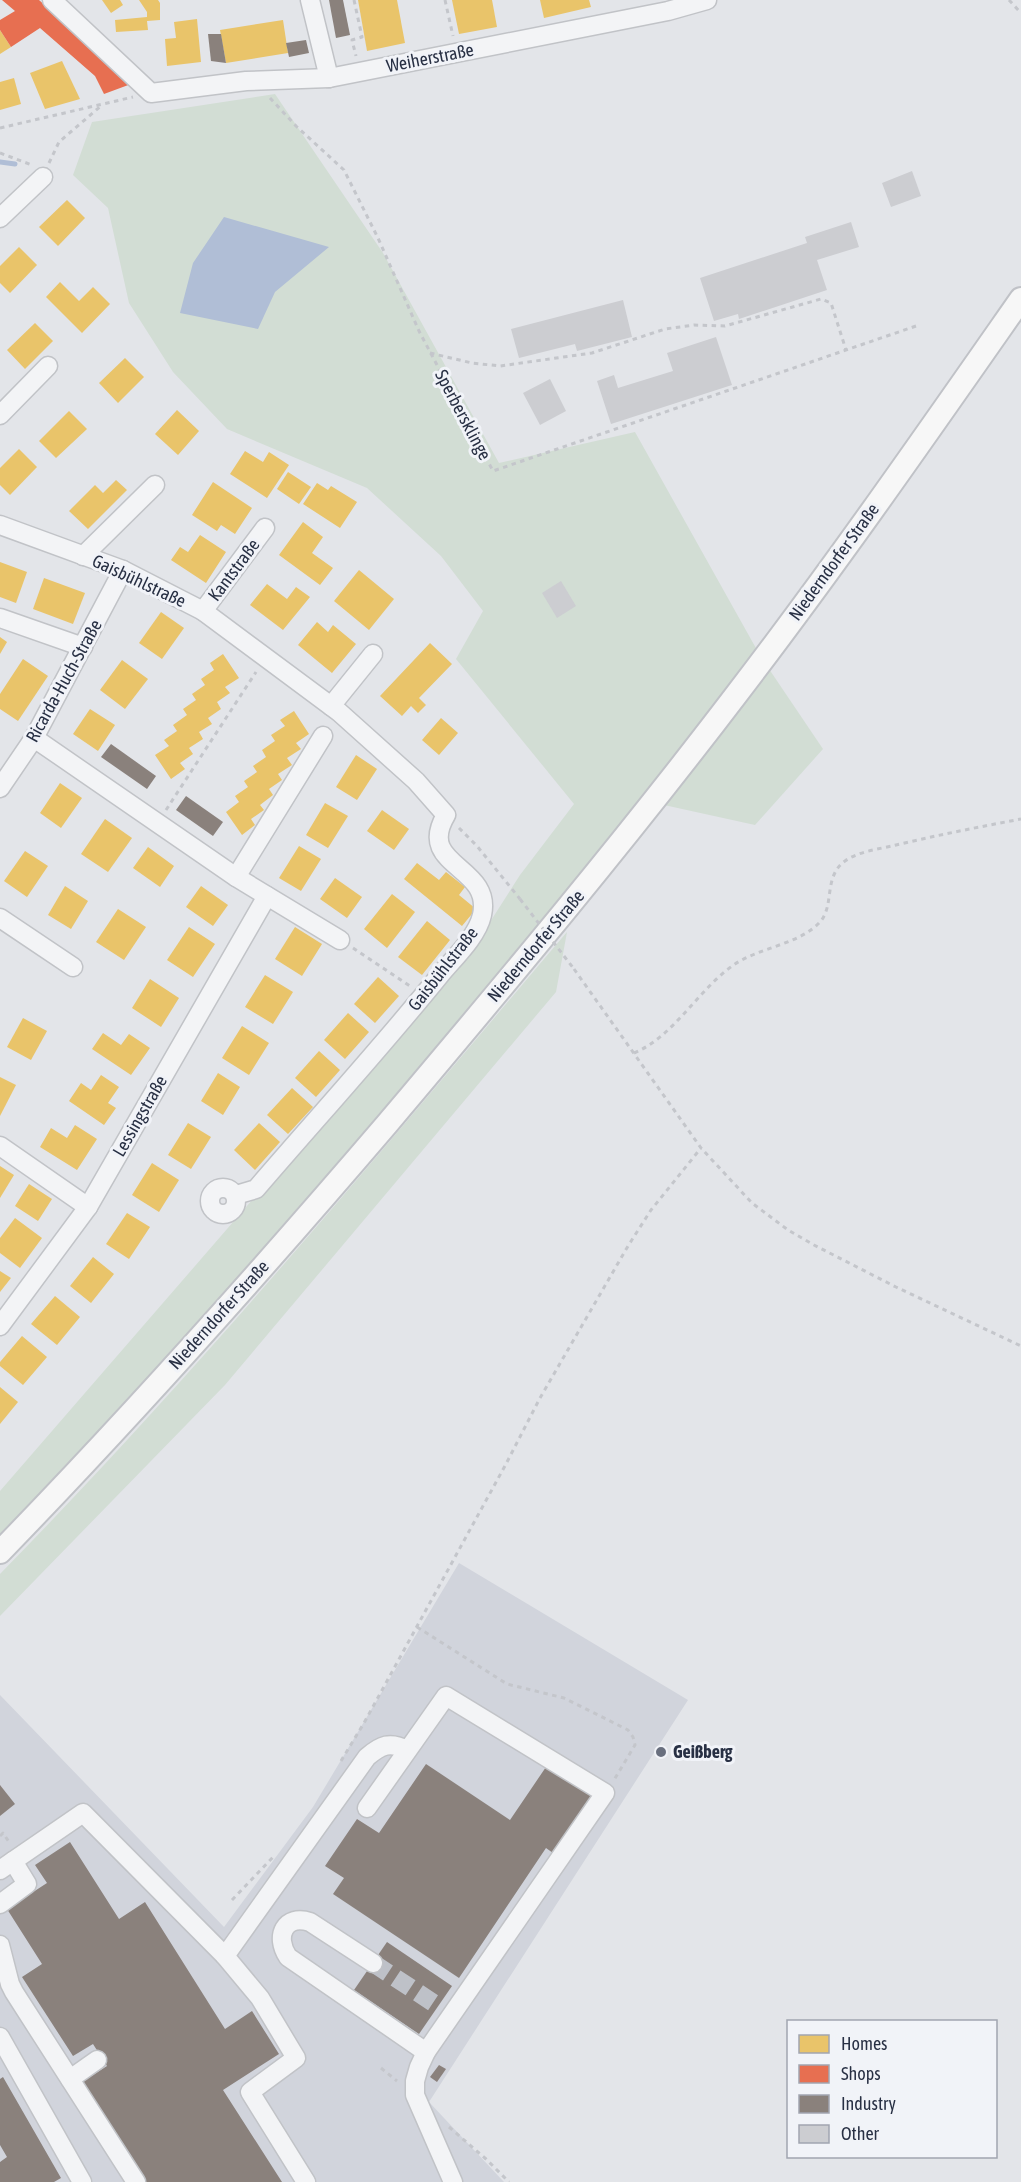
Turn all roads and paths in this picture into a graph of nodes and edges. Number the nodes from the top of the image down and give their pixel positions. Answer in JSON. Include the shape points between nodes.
{"nodes":[{"id":1,"x":52,"y":0,"type":"edge"},
{"id":2,"x":310,"y":0,"type":"edge"},
{"id":3,"x":354,"y":0,"type":"edge"},
{"id":4,"x":446,"y":0,"type":"edge"},
{"id":5,"x":707,"y":0,"type":"edge"},
{"id":6,"x":1009,"y":0,"type":"edge"},
{"id":7,"x":663,"y":5,"type":"edge"},
{"id":8,"x":1021,"y":13,"type":"edge"},
{"id":9,"x":453,"y":37,"type":"dead end"},
{"id":10,"x":354,"y":48,"type":"dead end"},
{"id":11,"x":329,"y":78,"type":"junction"},
{"id":12,"x":246,"y":81,"type":"junction"},
{"id":13,"x":150,"y":93,"type":"junction"},
{"id":14,"x":104,"y":104,"type":"junction"},
{"id":15,"x":0,"y":128,"type":"edge"},
{"id":16,"x":0,"y":153,"type":"edge"},
{"id":17,"x":44,"y":173,"type":"junction"},
{"id":18,"x":0,"y":218,"type":"edge"},
{"id":19,"x":1021,"y":299,"type":"edge"},
{"id":20,"x":919,"y":325,"type":"dead end"},
{"id":21,"x":846,"y":350,"type":"junction"},
{"id":22,"x":430,"y":353,"type":"junction"},
{"id":23,"x":48,"y":366,"type":"dead end"},
{"id":24,"x":0,"y":415,"type":"edge"},
{"id":25,"x":155,"y":485,"type":"dead end"},
{"id":26,"x":0,"y":525,"type":"edge"},
{"id":27,"x":265,"y":528,"type":"dead end"},
{"id":28,"x":83,"y":555,"type":"junction"},
{"id":29,"x":123,"y":570,"type":"junction"},
{"id":30,"x":203,"y":611,"type":"junction"},
{"id":31,"x":0,"y":618,"type":"edge"},
{"id":32,"x":83,"y":647,"type":"junction"},
{"id":33,"x":373,"y":654,"type":"dead end"},
{"id":34,"x":266,"y":658,"type":"junction"},
{"id":35,"x":331,"y":706,"type":"junction"},
{"id":36,"x":323,"y":736,"type":"dead end"},
{"id":37,"x":34,"y":738,"type":"junction"},
{"id":38,"x":0,"y":788,"type":"edge"},
{"id":39,"x":446,"y":815,"type":"junction"},
{"id":40,"x":1021,"y":819,"type":"edge"},
{"id":41,"x":157,"y":823,"type":"junction"},
{"id":42,"x":236,"y":877,"type":"junction"},
{"id":43,"x":267,"y":896,"type":"junction"},
{"id":44,"x":0,"y":918,"type":"edge"},
{"id":45,"x":340,"y":940,"type":"joint"},
{"id":46,"x":73,"y":967,"type":"dead end"},
{"id":47,"x":424,"y":995,"type":"junction"},
{"id":48,"x":634,"y":1053,"type":"junction"},
{"id":49,"x":0,"y":1146,"type":"edge"},
{"id":50,"x":701,"y":1148,"type":"junction"},
{"id":51,"x":236,"y":1195,"type":"dead end"},
{"id":52,"x":88,"y":1207,"type":"junction"},
{"id":53,"x":0,"y":1326,"type":"edge"},
{"id":54,"x":1021,"y":1346,"type":"edge"},
{"id":55,"x":0,"y":1552,"type":"edge"},
{"id":56,"x":417,"y":1627,"type":"junction"},
{"id":57,"x":407,"y":1750,"type":"junction"},
{"id":58,"x":341,"y":1761,"type":"dead end"},
{"id":59,"x":605,"y":1793,"type":"junction"},
{"id":60,"x":367,"y":1808,"type":"dead end"},
{"id":61,"x":275,"y":1855,"type":"dead end"},
{"id":62,"x":6,"y":1865,"type":"edge"},
{"id":63,"x":232,"y":1900,"type":"dead end"},
{"id":64,"x":0,"y":1904,"type":"edge"},
{"id":65,"x":0,"y":1945,"type":"edge"},
{"id":66,"x":225,"y":1956,"type":"junction"},
{"id":67,"x":373,"y":1963,"type":"tunnel mouth"},
{"id":68,"x":2,"y":2046,"type":"edge"},
{"id":69,"x":426,"y":2052,"type":"junction"},
{"id":70,"x":97,"y":2060,"type":"dead end"},
{"id":71,"x":70,"y":2079,"type":"junction"},
{"id":72,"x":420,"y":2107,"type":"junction"},
{"id":73,"x":82,"y":2182,"type":"edge"},
{"id":74,"x":136,"y":2182,"type":"edge"},
{"id":75,"x":306,"y":2182,"type":"edge"},
{"id":76,"x":440,"y":2182,"type":"edge"},
{"id":77,"x":451,"y":2182,"type":"edge"},
{"id":78,"x":509,"y":2182,"type":"edge"}],
"edges":[{"from":1,"to":13,"type":"street"},
{"from":2,"to":11,"type":"street"},
{"from":3,"to":10,"type":"path","via":[[362,37],[352,40]]},
{"from":4,"to":9,"type":"path"},
{"from":5,"to":7,"type":"street","name":"Weiherstraße"},
{"from":6,"to":8,"type":"path"},
{"from":7,"to":11,"type":"street","name":"Weiherstraße"},
{"from":11,"to":12,"type":"street","name":"Weiherstraße"},
{"from":12,"to":13,"type":"street","name":"Weiherstraße"},
{"from":12,"to":22,"type":"path","name":"Sperbersklinge","via":[[270,98],[344,171]]},
{"from":13,"to":14,"type":"path"},
{"from":14,"to":15,"type":"path"},
{"from":14,"to":17,"type":"path","via":[[59,142]]},
{"from":16,"to":17,"type":"path"},
{"from":17,"to":18,"type":"street"},
{"from":19,"to":55,"type":"main road","name":"Niederndorfer Straße","via":[[736,695],[572,904],[312,1211]]},
{"from":20,"to":21,"type":"path","name":"Sperbersklinge"},
{"from":21,"to":22,"type":"path","via":[[831,303],[821,299],[725,327],[694,325],[665,329],[592,353],[501,366]]},
{"from":21,"to":22,"type":"path","name":"Sperbersklinge","via":[[493,471]]},
{"from":23,"to":24,"type":"street"},
{"from":25,"to":28,"type":"street"},
{"from":26,"to":28,"type":"street","name":"Gaisbühlstraße"},
{"from":27,"to":30,"type":"street","name":"Kantstraße"},
{"from":28,"to":29,"type":"street","name":"Gaisbühlstraße"},
{"from":29,"to":30,"type":"street","name":"Gaisbühlstraße"},
{"from":29,"to":32,"type":"street","name":"Ricarda-Huch-Straße"},
{"from":30,"to":34,"type":"street","name":"Gaisbühlstraße"},
{"from":31,"to":32,"type":"street"},
{"from":32,"to":37,"type":"street","name":"Ricarda-Huch-Straße"},
{"from":33,"to":35,"type":"street"},
{"from":34,"to":35,"type":"street","name":"Gaisbühlstraße"},
{"from":34,"to":41,"type":"path"},
{"from":35,"to":39,"type":"street","name":"Gaisbühlstraße","via":[[416,781]]},
{"from":36,"to":42,"type":"street"},
{"from":37,"to":38,"type":"street","name":"Ricarda-Huch-Straße"},
{"from":37,"to":41,"type":"street"},
{"from":39,"to":47,"type":"street","name":"Gaisbühlstraße","via":[[438,829],[438,842],[445,855],[476,883],[483,902],[482,915],[476,931]]},
{"from":39,"to":48,"type":"path","bridge":true,"via":[[520,899]]},
{"from":40,"to":48,"type":"path","via":[[860,853],[846,860],[835,870],[822,919],[812,930],[734,965],[649,1047]]},
{"from":41,"to":42,"type":"street"},
{"from":42,"to":43,"type":"street"},
{"from":43,"to":45,"type":"street"},
{"from":43,"to":52,"type":"street","name":"Lessingstraße"},
{"from":44,"to":46,"type":"street"},
{"from":45,"to":47,"type":"path"},
{"from":47,"to":51,"type":"street","name":"Gaisbühlstraße","via":[[255,1189]]},
{"from":48,"to":50,"type":"path"},
{"from":49,"to":52,"type":"street"},
{"from":50,"to":54,"type":"path","via":[[752,1203],[788,1230]]},
{"from":50,"to":56,"type":"path","via":[[651,1210],[628,1246],[540,1398]]},
{"from":52,"to":53,"type":"street","name":"Lessingstraße"},
{"from":56,"to":58,"type":"path"},
{"from":56,"to":59,"type":"path","via":[[507,1684],[564,1698],[628,1730],[635,1745]]},
{"from":57,"to":59,"type":"street","via":[[446,1696]]},
{"from":57,"to":60,"type":"street"},
{"from":57,"to":66,"type":"street","via":[[389,1744],[378,1747],[367,1757]]},
{"from":59,"to":69,"type":"street","via":[[445,2010]]},
{"from":61,"to":63,"type":"path"},
{"from":62,"to":64,"type":"street","via":[[27,1884]]},
{"from":62,"to":66,"type":"street","via":[[83,1813]]},
{"from":65,"to":71,"type":"street","via":[[10,1984]]},
{"from":66,"to":75,"type":"street","via":[[260,1998],[296,2058],[250,2092]]},
{"from":67,"to":69,"type":"street","via":[[310,1922],[300,1919],[288,1924],[281,1935],[288,1957]]},
{"from":68,"to":73,"type":"street"},
{"from":69,"to":72,"type":"street","via":[[415,2081]]},
{"from":70,"to":71,"type":"street"},
{"from":71,"to":74,"type":"street"},
{"from":72,"to":77,"type":"street"},
{"from":72,"to":78,"type":"path","via":[[442,2121]]},
{"from":76,"to":77,"type":"street"}]}
